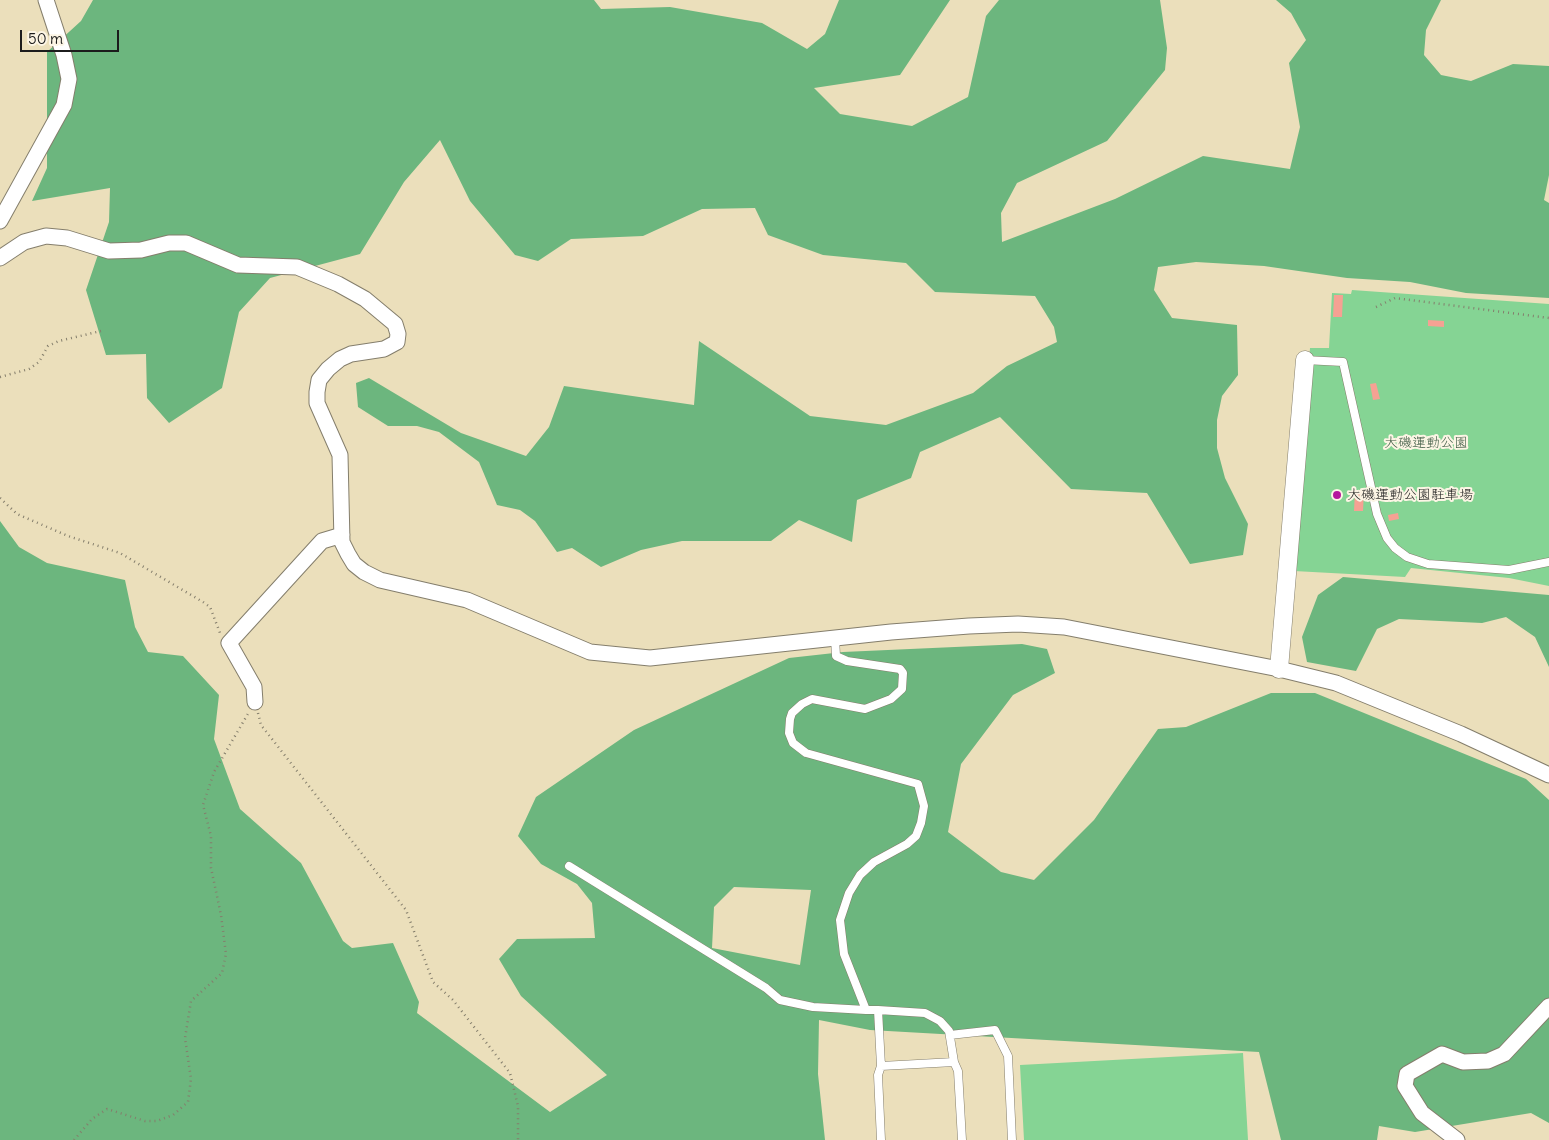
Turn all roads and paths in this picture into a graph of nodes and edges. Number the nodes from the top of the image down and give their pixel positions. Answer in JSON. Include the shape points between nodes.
{"nodes":[{"id":1,"x":46,"y":0,"type":"edge"},
{"id":2,"x":0,"y":220,"type":"edge"},
{"id":3,"x":0,"y":258,"type":"edge"},
{"id":4,"x":1376,"y":308,"type":"dead end"},
{"id":5,"x":1549,"y":318,"type":"edge"},
{"id":6,"x":102,"y":331,"type":"dead end"},
{"id":7,"x":1305,"y":360,"type":"joint"},
{"id":8,"x":0,"y":377,"type":"edge"},
{"id":9,"x":0,"y":498,"type":"edge"},
{"id":10,"x":342,"y":535,"type":"junction"},
{"id":11,"x":1549,"y":562,"type":"edge"},
{"id":12,"x":835,"y":638,"type":"junction"},
{"id":13,"x":230,"y":643,"type":"junction"},
{"id":14,"x":1279,"y":669,"type":"junction"},
{"id":15,"x":255,"y":702,"type":"junction"},
{"id":16,"x":1549,"y":775,"type":"edge"},
{"id":17,"x":569,"y":866,"type":"dead end"},
{"id":18,"x":1549,"y":1006,"type":"edge"},
{"id":19,"x":866,"y":1010,"type":"junction"},
{"id":20,"x":878,"y":1010,"type":"junction"},
{"id":21,"x":950,"y":1035,"type":"junction"},
{"id":22,"x":954,"y":1062,"type":"junction"},
{"id":23,"x":881,"y":1066,"type":"junction"},
{"id":24,"x":74,"y":1140,"type":"edge"},
{"id":25,"x":518,"y":1140,"type":"edge"},
{"id":26,"x":881,"y":1140,"type":"edge"},
{"id":27,"x":962,"y":1140,"type":"edge"},
{"id":28,"x":1012,"y":1140,"type":"edge"},
{"id":29,"x":1457,"y":1140,"type":"edge"}],
"edges":[{"from":1,"to":2,"type":"street","via":[[69,79],[64,105]]},
{"from":3,"to":10,"type":"street","via":[[24,242],[46,236],[67,238],[109,250],[142,250],[169,243],[186,243],[238,265],[279,265],[310,271],[365,299],[386,315],[395,324],[398,342],[384,349],[340,359],[319,380],[317,403],[340,455]]},
{"from":4,"to":5,"type":"path","via":[[1395,298]]},
{"from":6,"to":8,"type":"path","via":[[59,341],[48,346],[39,362],[29,369]]},
{"from":7,"to":11,"type":"lane","via":[[1343,362],[1377,514],[1395,548],[1407,557],[1428,564],[1510,570]]},
{"from":7,"to":14,"type":"street"},
{"from":9,"to":13,"type":"path","via":[[17,514],[68,536],[120,553],[204,602],[210,607],[218,630]]},
{"from":10,"to":12,"type":"street","via":[[342,542],[354,564],[380,580],[467,600],[590,652],[650,658]]},
{"from":10,"to":13,"type":"street","via":[[322,541]]},
{"from":12,"to":14,"type":"street","via":[[1018,624],[1064,627]]},
{"from":12,"to":19,"type":"lane","via":[[836,656],[847,661],[900,669],[902,689],[891,699],[865,709],[812,700],[802,704],[790,719],[793,743],[806,753],[909,779],[918,784],[924,806],[916,836],[874,862],[860,875],[849,893],[840,920],[844,954]]},
{"from":13,"to":15,"type":"street","via":[[254,687]]},
{"from":14,"to":16,"type":"street","via":[[1336,683]]},
{"from":15,"to":24,"type":"path","via":[[214,772],[203,805],[211,836],[211,868],[226,954],[222,973],[191,1000],[186,1038],[191,1079],[188,1102],[157,1121],[107,1110],[92,1119]]},
{"from":15,"to":25,"type":"path","via":[[261,725],[406,910],[433,982],[453,1000],[510,1072],[518,1106]]},
{"from":17,"to":19,"type":"lane","via":[[766,988],[780,1000],[814,1007]]},
{"from":18,"to":29,"type":"street","via":[[1504,1054],[1488,1061],[1463,1062],[1442,1054],[1407,1074],[1405,1086],[1422,1113]]},
{"from":19,"to":20,"type":"lane"},
{"from":20,"to":21,"type":"lane","via":[[925,1013],[940,1021]]},
{"from":20,"to":23,"type":"lane"},
{"from":21,"to":22,"type":"lane"},
{"from":21,"to":28,"type":"lane","via":[[995,1030],[1008,1056]]},
{"from":22,"to":23,"type":"lane"},
{"from":22,"to":27,"type":"lane","via":[[958,1071]]},
{"from":23,"to":26,"type":"lane","via":[[878,1075]]}]}
